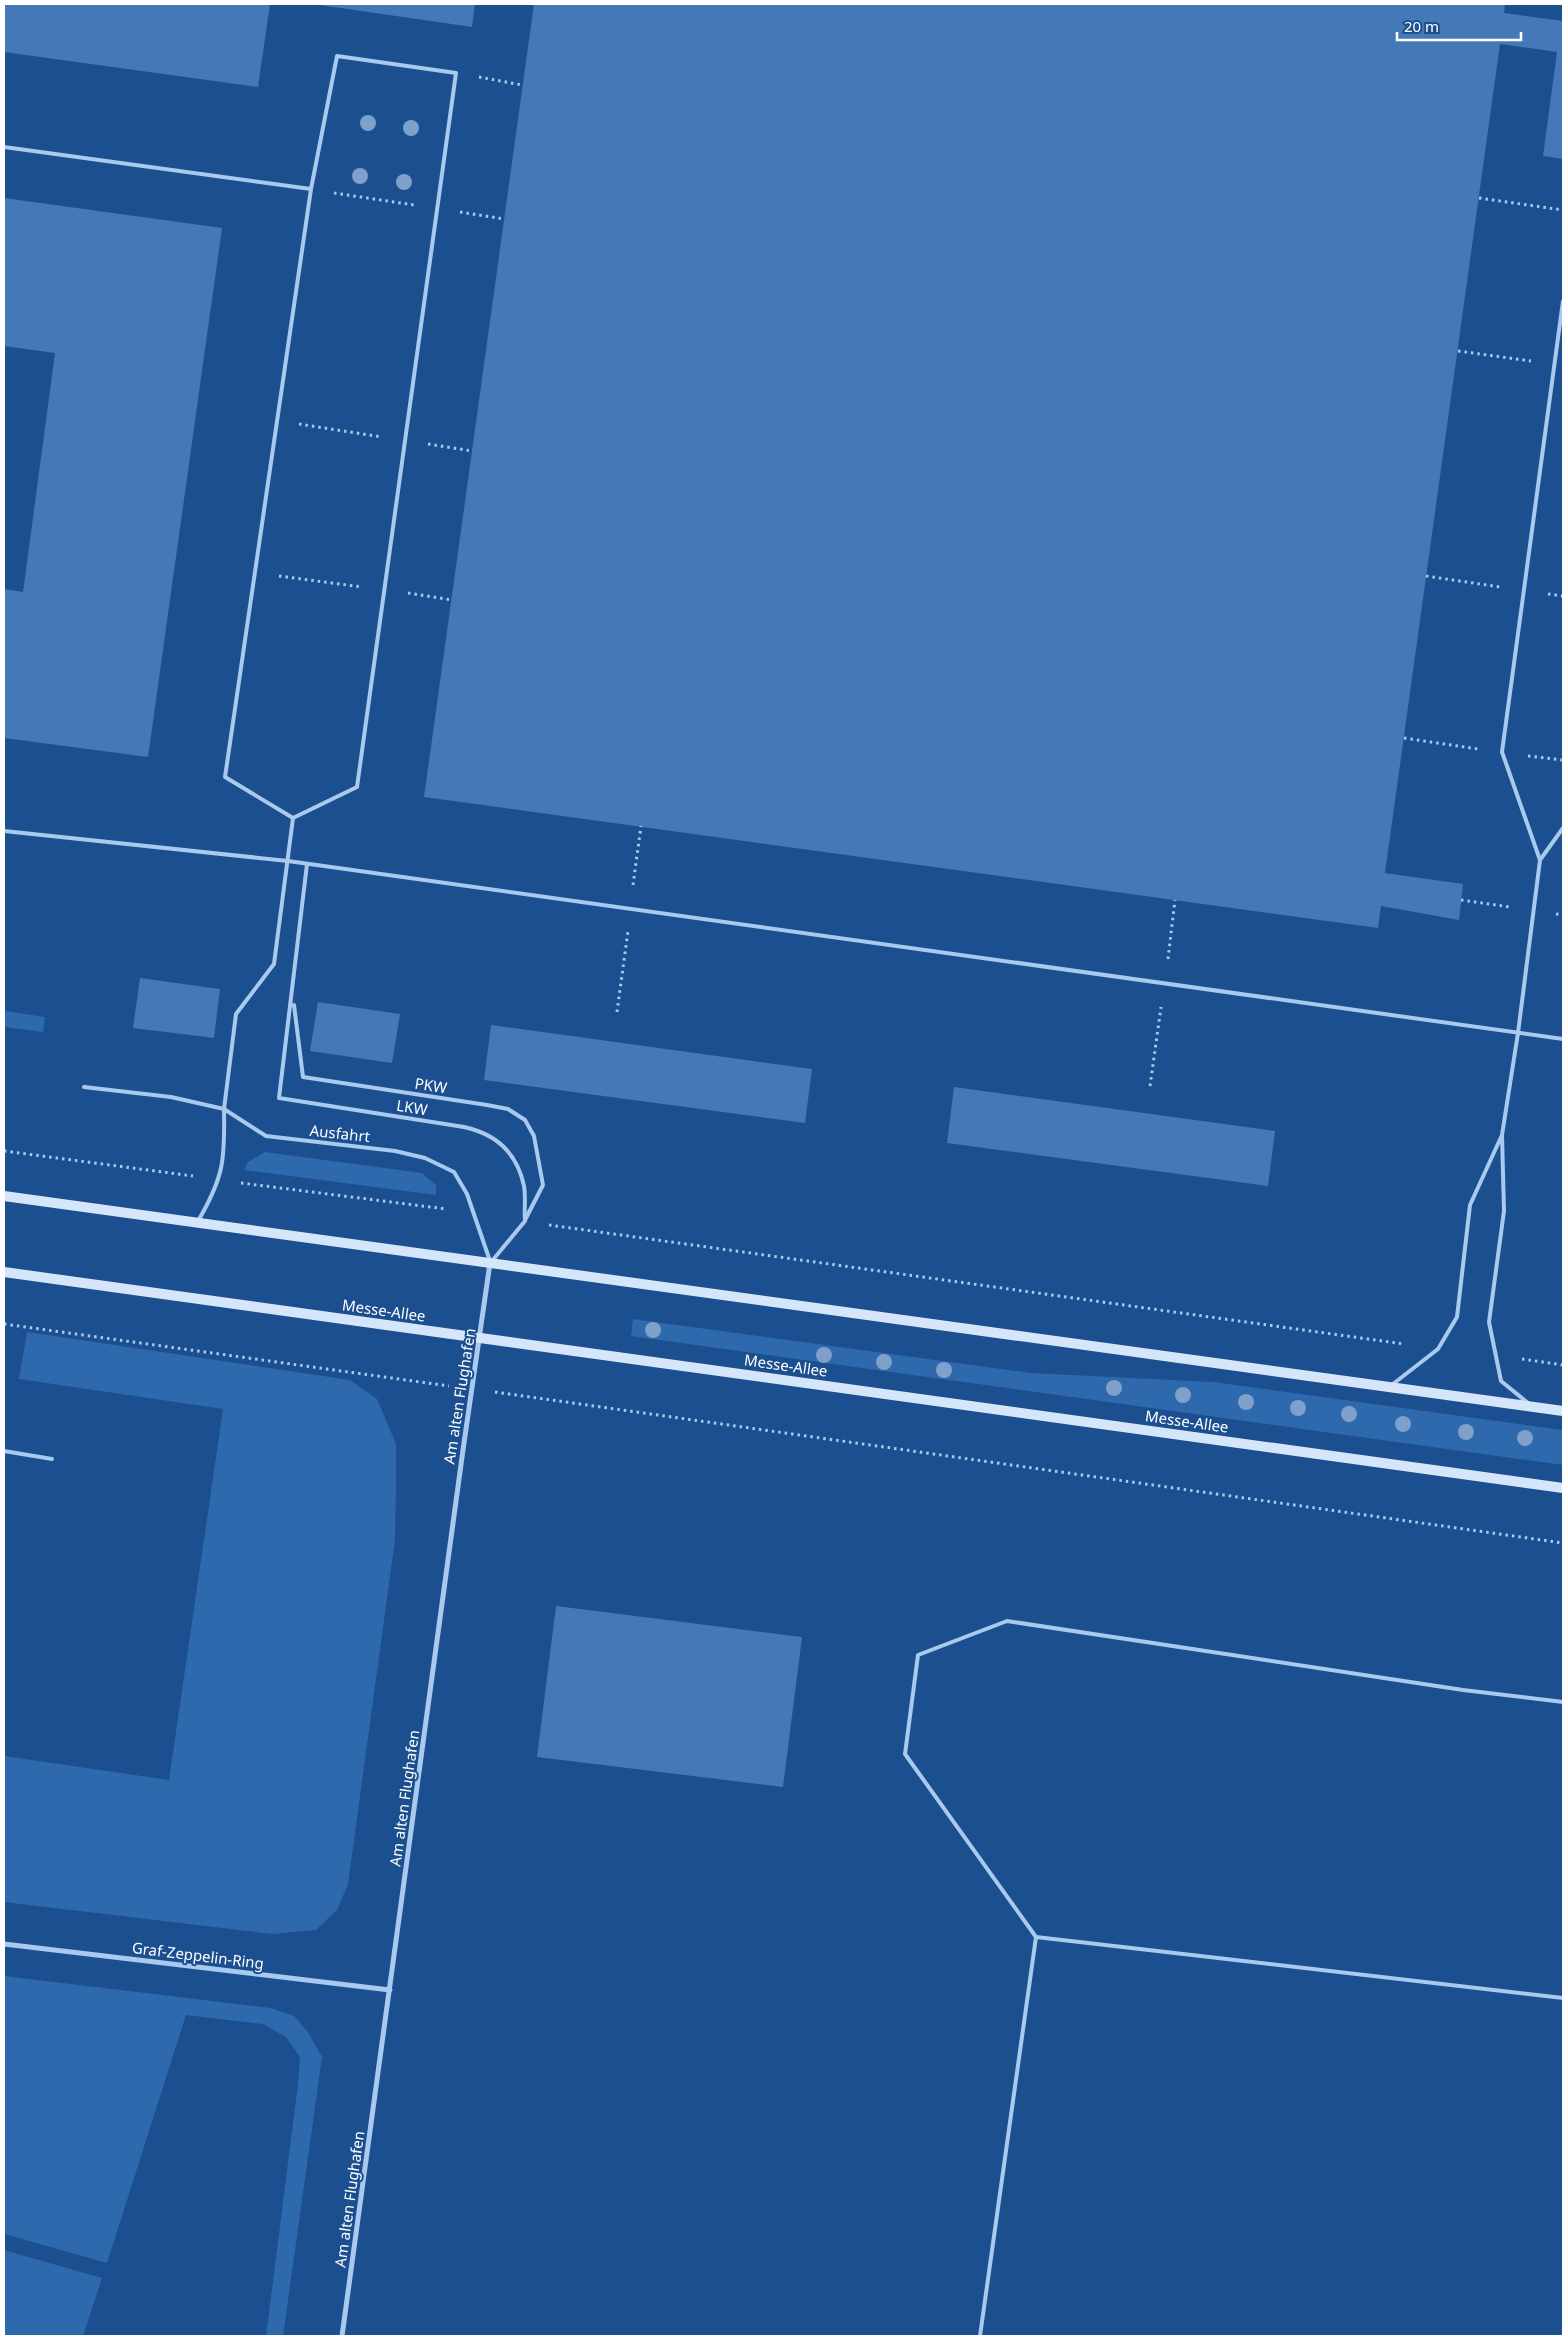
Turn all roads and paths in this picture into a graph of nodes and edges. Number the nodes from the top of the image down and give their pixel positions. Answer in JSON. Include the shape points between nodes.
{"nodes":[{"id":1,"x":456,"y":73,"type":"junction"},
{"id":2,"x":522,"y":86,"type":"dead end"},
{"id":3,"x":4,"y":147,"type":"edge"},
{"id":4,"x":311,"y":189,"type":"junction"},
{"id":5,"x":1479,"y":198,"type":"dead end"},
{"id":6,"x":438,"y":208,"type":"junction"},
{"id":7,"x":1563,"y":210,"type":"edge"},
{"id":8,"x":504,"y":219,"type":"dead end"},
{"id":9,"x":1563,"y":301,"type":"edge"},
{"id":10,"x":1458,"y":351,"type":"dead end"},
{"id":11,"x":1555,"y":364,"type":"junction"},
{"id":12,"x":277,"y":421,"type":"junction"},
{"id":13,"x":406,"y":440,"type":"junction"},
{"id":14,"x":472,"y":451,"type":"dead end"},
{"id":15,"x":255,"y":572,"type":"junction"},
{"id":16,"x":1426,"y":576,"type":"dead end"},
{"id":17,"x":385,"y":590,"type":"junction"},
{"id":18,"x":1524,"y":590,"type":"junction"},
{"id":19,"x":1563,"y":596,"type":"edge"},
{"id":20,"x":452,"y":600,"type":"dead end"},
{"id":21,"x":294,"y":818,"type":"junction"},
{"id":22,"x":1563,"y":828,"type":"edge"},
{"id":23,"x":4,"y":831,"type":"edge"},
{"id":24,"x":1540,"y":860,"type":"junction"},
{"id":25,"x":288,"y":862,"type":"junction"},
{"id":26,"x":307,"y":864,"type":"junction"},
{"id":27,"x":293,"y":998,"type":"junction"},
{"id":28,"x":1518,"y":1033,"type":"junction"},
{"id":29,"x":1563,"y":1039,"type":"edge"},
{"id":30,"x":84,"y":1087,"type":"dead end"},
{"id":31,"x":224,"y":1109,"type":"junction"},
{"id":32,"x":1502,"y":1135,"type":"junction"},
{"id":33,"x":4,"y":1151,"type":"edge"},
{"id":34,"x":219,"y":1180,"type":"junction"},
{"id":35,"x":4,"y":1196,"type":"edge"},
{"id":36,"x":473,"y":1213,"type":"junction"},
{"id":37,"x":524,"y":1221,"type":"junction"},
{"id":38,"x":197,"y":1223,"type":"junction"},
{"id":39,"x":490,"y":1263,"type":"junction"},
{"id":40,"x":4,"y":1272,"type":"edge"},
{"id":41,"x":4,"y":1324,"type":"edge"},
{"id":42,"x":480,"y":1338,"type":"junction"},
{"id":43,"x":1438,"y":1349,"type":"junction"},
{"id":44,"x":1496,"y":1356,"type":"junction"},
{"id":45,"x":1563,"y":1365,"type":"edge"},
{"id":46,"x":1390,"y":1387,"type":"junction"},
{"id":47,"x":473,"y":1389,"type":"junction"},
{"id":48,"x":1532,"y":1406,"type":"junction"},
{"id":49,"x":1563,"y":1411,"type":"edge"},
{"id":50,"x":4,"y":1451,"type":"edge"},
{"id":51,"x":52,"y":1459,"type":"dead end"},
{"id":52,"x":1563,"y":1488,"type":"edge"},
{"id":53,"x":1563,"y":1543,"type":"edge"},
{"id":54,"x":1563,"y":1702,"type":"edge"},
{"id":55,"x":1036,"y":1936,"type":"junction"},
{"id":56,"x":4,"y":1944,"type":"edge"},
{"id":57,"x":390,"y":1990,"type":"junction"},
{"id":58,"x":1563,"y":1998,"type":"edge"},
{"id":59,"x":342,"y":2336,"type":"edge"},
{"id":60,"x":980,"y":2336,"type":"edge"}],
"edges":[{"from":1,"to":2,"type":"path"},
{"from":1,"to":4,"type":"lane","via":[[337,56]]},
{"from":1,"to":6,"type":"lane"},
{"from":3,"to":4,"type":"lane"},
{"from":4,"to":6,"type":"path"},
{"from":4,"to":12,"type":"lane"},
{"from":5,"to":7,"type":"path"},
{"from":6,"to":8,"type":"path"},
{"from":6,"to":13,"type":"lane"},
{"from":9,"to":11,"type":"lane"},
{"from":10,"to":11,"type":"path"},
{"from":11,"to":18,"type":"lane"},
{"from":12,"to":13,"type":"path"},
{"from":12,"to":15,"type":"lane"},
{"from":13,"to":14,"type":"path"},
{"from":13,"to":17,"type":"lane"},
{"from":15,"to":17,"type":"path"},
{"from":15,"to":21,"type":"lane","via":[[225,777]]},
{"from":16,"to":18,"type":"path"},
{"from":17,"to":20,"type":"path"},
{"from":17,"to":21,"type":"lane","via":[[357,787]]},
{"from":18,"to":19,"type":"path"},
{"from":18,"to":24,"type":"lane","via":[[1502,752]]},
{"from":21,"to":25,"type":"lane"},
{"from":22,"to":24,"type":"lane"},
{"from":23,"to":25,"type":"lane"},
{"from":24,"to":28,"type":"lane"},
{"from":25,"to":26,"type":"lane"},
{"from":25,"to":31,"type":"lane","via":[[274,964],[236,1014]]},
{"from":26,"to":27,"type":"lane"},
{"from":26,"to":28,"type":"lane"},
{"from":27,"to":37,"type":"lane","name":"LKW","via":[[279,1098],[484,1132],[501,1142],[515,1162],[524,1186]]},
{"from":27,"to":37,"type":"lane","name":"PKW","via":[[302,1077],[508,1109],[524,1120],[534,1136],[543,1185]]},
{"from":28,"to":29,"type":"lane"},
{"from":28,"to":32,"type":"lane"},
{"from":30,"to":31,"type":"lane","name":"Ausfahrt","via":[[171,1097]]},
{"from":31,"to":34,"type":"lane","via":[[225,1149]]},
{"from":31,"to":36,"type":"lane","name":"Ausfahrt","via":[[266,1136],[395,1151],[425,1158],[454,1172],[467,1194]]},
{"from":32,"to":43,"type":"lane","via":[[1470,1205],[1457,1317]]},
{"from":32,"to":44,"type":"lane","via":[[1504,1211],[1490,1322]]},
{"from":33,"to":34,"type":"path"},
{"from":34,"to":36,"type":"path"},
{"from":34,"to":38,"type":"lane"},
{"from":35,"to":38,"type":"main road"},
{"from":36,"to":39,"type":"lane","name":"Ausfahrt"},
{"from":37,"to":39,"type":"lane"},
{"from":37,"to":43,"type":"path"},
{"from":38,"to":39,"type":"main road"},
{"from":39,"to":42,"type":"street","name":"Am alten Flughafen"},
{"from":39,"to":46,"type":"main road"},
{"from":40,"to":42,"type":"main road","name":"Messe-Allee"},
{"from":41,"to":47,"type":"path"},
{"from":42,"to":47,"type":"street","name":"Am alten Flughafen"},
{"from":42,"to":52,"type":"main road","name":"Messe-Allee"},
{"from":43,"to":46,"type":"lane"},
{"from":44,"to":45,"type":"path"},
{"from":44,"to":48,"type":"lane","via":[[1501,1381]]},
{"from":46,"to":48,"type":"main road"},
{"from":47,"to":53,"type":"path"},
{"from":47,"to":57,"type":"street","name":"Am alten Flughafen"},
{"from":48,"to":49,"type":"main road"},
{"from":50,"to":51,"type":"lane"},
{"from":54,"to":55,"type":"lane","via":[[1463,1690],[1008,1621],[918,1655],[905,1754]]},
{"from":55,"to":58,"type":"lane"},
{"from":55,"to":60,"type":"lane"},
{"from":56,"to":57,"type":"street","name":"Graf-Zeppelin-Ring"},
{"from":57,"to":59,"type":"street","name":"Am alten Flughafen"}]}
